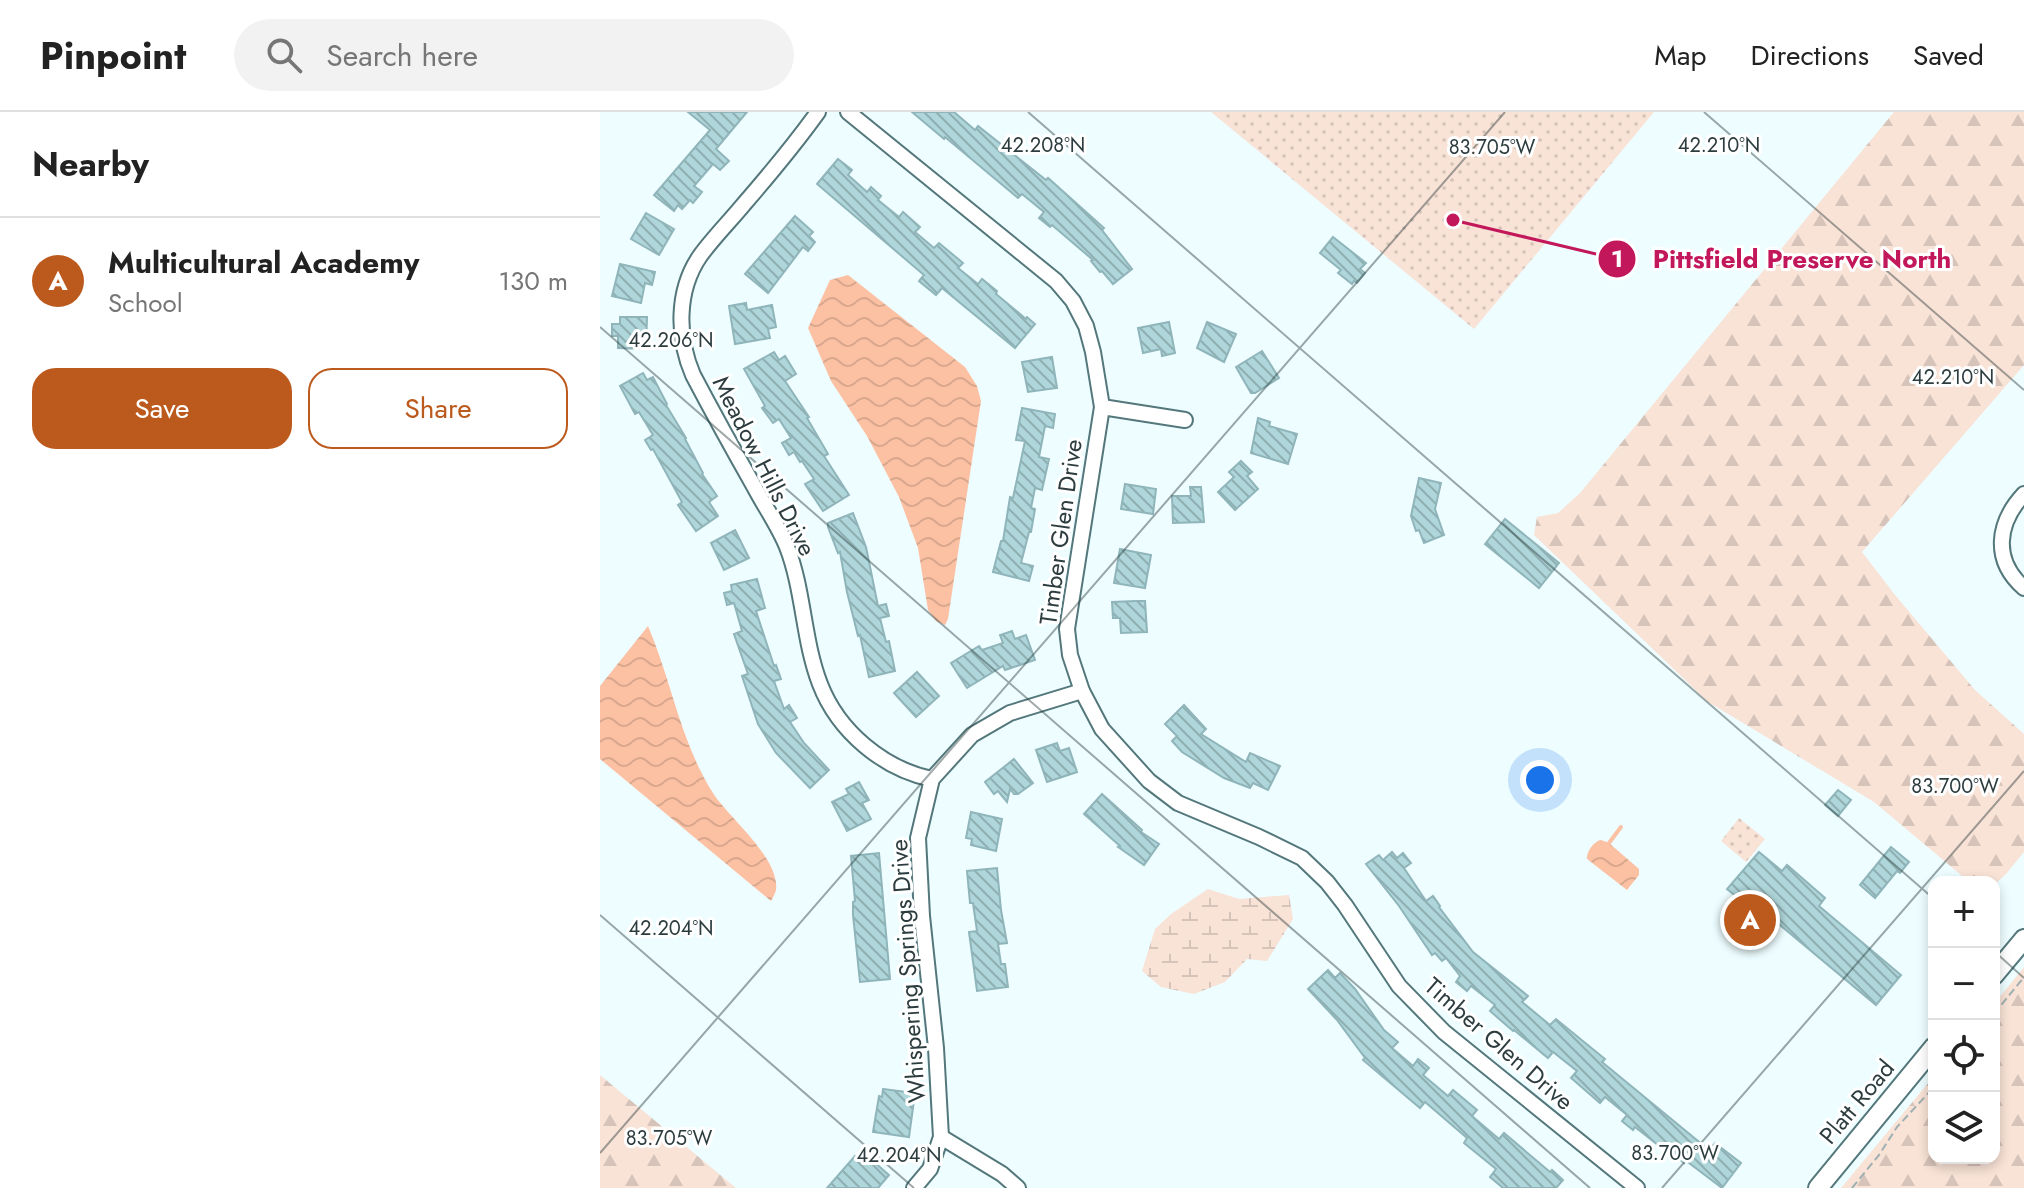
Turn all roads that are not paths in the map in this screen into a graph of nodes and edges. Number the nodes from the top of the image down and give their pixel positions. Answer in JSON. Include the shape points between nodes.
{"nodes":[{"id":1,"x":818,"y":112,"type":"edge"},
{"id":2,"x":848,"y":112,"type":"edge"},
{"id":3,"x":1102,"y":407,"type":"junction"},
{"id":4,"x":1185,"y":420,"type":"dead end"},
{"id":5,"x":2024,"y":494,"type":"edge"},
{"id":6,"x":2024,"y":588,"type":"edge"},
{"id":7,"x":1082,"y":691,"type":"junction"},
{"id":8,"x":932,"y":779,"type":"junction"},
{"id":9,"x":2024,"y":939,"type":"edge"},
{"id":10,"x":2000,"y":968,"type":"edge"},
{"id":11,"x":1928,"y":1054,"type":"edge"},
{"id":12,"x":941,"y":1137,"type":"junction"},
{"id":13,"x":914,"y":1188,"type":"edge"},
{"id":14,"x":1018,"y":1188,"type":"edge"},
{"id":15,"x":1637,"y":1188,"type":"edge"},
{"id":16,"x":1818,"y":1188,"type":"edge"}],
"edges":[{"from":1,"to":8,"type":"street","name":"Meadow Hills Drive","via":[[700,257],[682,309],[684,350],[786,544],[826,696],[843,722],[876,754],[902,770]]},
{"from":2,"to":3,"type":"street","name":"Timber Glen Drive","via":[[1065,291],[1090,339]]},
{"from":3,"to":4,"type":"street"},
{"from":3,"to":7,"type":"street","name":"Timber Glen Drive","via":[[1067,629]]},
{"from":5,"to":6,"type":"street","via":[[2004,525],[2002,546],[2004,565]]},
{"from":7,"to":8,"type":"street","name":"Whispering Springs Drive","via":[[1010,713],[972,735]]},
{"from":7,"to":15,"type":"street","name":"Timber Glen Drive","via":[[1102,729],[1158,788],[1178,803],[1302,858],[1327,882],[1421,1011]]},
{"from":8,"to":12,"type":"street","name":"Whispering Springs Drive","via":[[918,838]]},
{"from":9,"to":10,"type":"main road"},
{"from":11,"to":16,"type":"main road","name":"Platt Road"},
{"from":12,"to":13,"type":"street","name":"Whispering Springs Drive","via":[[930,1169]]},
{"from":12,"to":14,"type":"street"}]}
